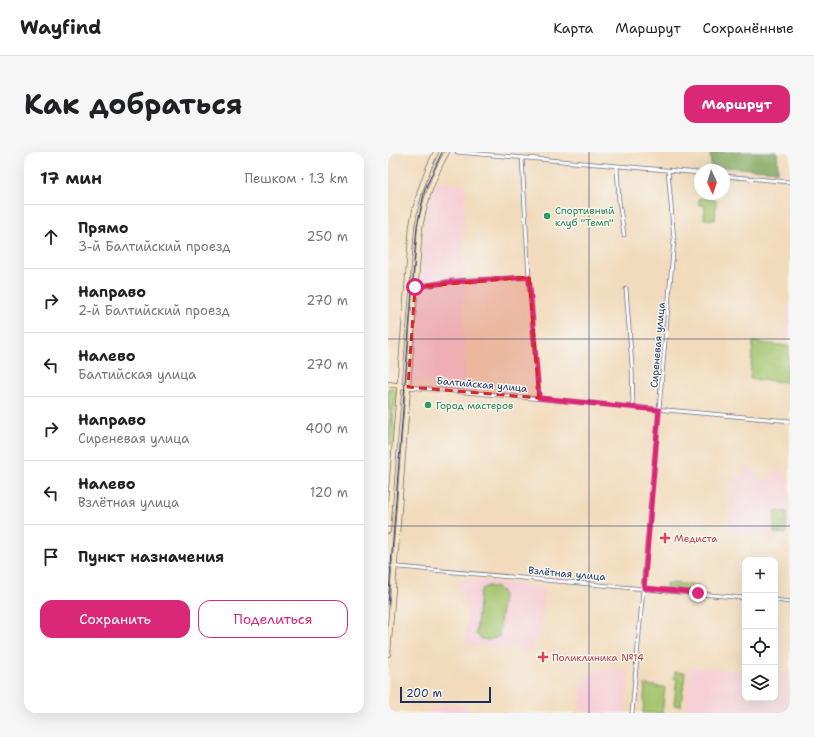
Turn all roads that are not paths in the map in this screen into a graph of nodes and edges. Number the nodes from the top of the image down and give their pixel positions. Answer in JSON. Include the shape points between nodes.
{"nodes":[{"id":1,"x":436,"y":152,"type":"edge"},
{"id":2,"x":447,"y":152,"type":"edge"},
{"id":3,"x":457,"y":152,"type":"edge"},
{"id":4,"x":522,"y":158,"type":"junction"},
{"id":5,"x":617,"y":167,"type":"junction"},
{"id":6,"x":668,"y":170,"type":"junction"},
{"id":7,"x":694,"y":173,"type":"edge"},
{"id":8,"x":730,"y":177,"type":"edge"},
{"id":9,"x":790,"y":182,"type":"edge"},
{"id":10,"x":624,"y":235,"type":"dead end"},
{"id":11,"x":529,"y":277,"type":"junction"},
{"id":12,"x":415,"y":287,"type":"junction"},
{"id":13,"x":626,"y":289,"type":"dead end"},
{"id":14,"x":401,"y":360,"type":"junction"},
{"id":15,"x":410,"y":360,"type":"junction"},
{"id":16,"x":388,"y":384,"type":"edge"},
{"id":17,"x":399,"y":386,"type":"junction"},
{"id":18,"x":408,"y":387,"type":"junction"},
{"id":19,"x":539,"y":398,"type":"junction"},
{"id":20,"x":633,"y":407,"type":"junction"},
{"id":21,"x":659,"y":410,"type":"junction"},
{"id":22,"x":790,"y":421,"type":"edge"},
{"id":23,"x":388,"y":531,"type":"edge"},
{"id":24,"x":388,"y":566,"type":"edge"},
{"id":25,"x":394,"y":567,"type":"junction"},
{"id":26,"x":644,"y":588,"type":"junction"},
{"id":27,"x":742,"y":598,"type":"edge"},
{"id":28,"x":778,"y":600,"type":"edge"},
{"id":29,"x":790,"y":602,"type":"edge"},
{"id":30,"x":388,"y":654,"type":"edge"},
{"id":31,"x":632,"y":713,"type":"edge"}],
"edges":[{"from":1,"to":14,"type":"main road","via":[[421,186],[412,226]]},
{"from":2,"to":12,"type":"main road","via":[[435,174],[425,203],[420,227]]},
{"from":3,"to":4,"type":"street"},
{"from":4,"to":5,"type":"street"},
{"from":4,"to":11,"type":"street"},
{"from":5,"to":6,"type":"street"},
{"from":5,"to":10,"type":"street"},
{"from":6,"to":7,"type":"street"},
{"from":6,"to":21,"type":"street","name":"Сиреневая улица","via":[[674,240]]},
{"from":8,"to":9,"type":"street"},
{"from":11,"to":12,"type":"street"},
{"from":11,"to":19,"type":"street"},
{"from":12,"to":15,"type":"main road"},
{"from":13,"to":20,"type":"street"},
{"from":14,"to":15,"type":"main road"},
{"from":14,"to":17,"type":"main road"},
{"from":15,"to":18,"type":"main road"},
{"from":16,"to":17,"type":"main road","name":"Балтийская улица"},
{"from":17,"to":18,"type":"main road","name":"Балтийская улица"},
{"from":17,"to":23,"type":"main road"},
{"from":18,"to":19,"type":"street","name":"Балтийская улица"},
{"from":18,"to":25,"type":"main road"},
{"from":19,"to":20,"type":"street","name":"Балтийская улица"},
{"from":20,"to":21,"type":"street","name":"Балтийская улица"},
{"from":21,"to":22,"type":"street","name":"Балтийская улица"},
{"from":21,"to":26,"type":"street","name":"Сиреневая улица"},
{"from":24,"to":25,"type":"street","name":"Взлётная улица"},
{"from":25,"to":26,"type":"street","name":"Взлётная улица"},
{"from":25,"to":30,"type":"main road"},
{"from":26,"to":27,"type":"street","name":"Взлётная улица"},
{"from":26,"to":31,"type":"street","name":"Сиреневая улица"},
{"from":28,"to":29,"type":"street"}]}
